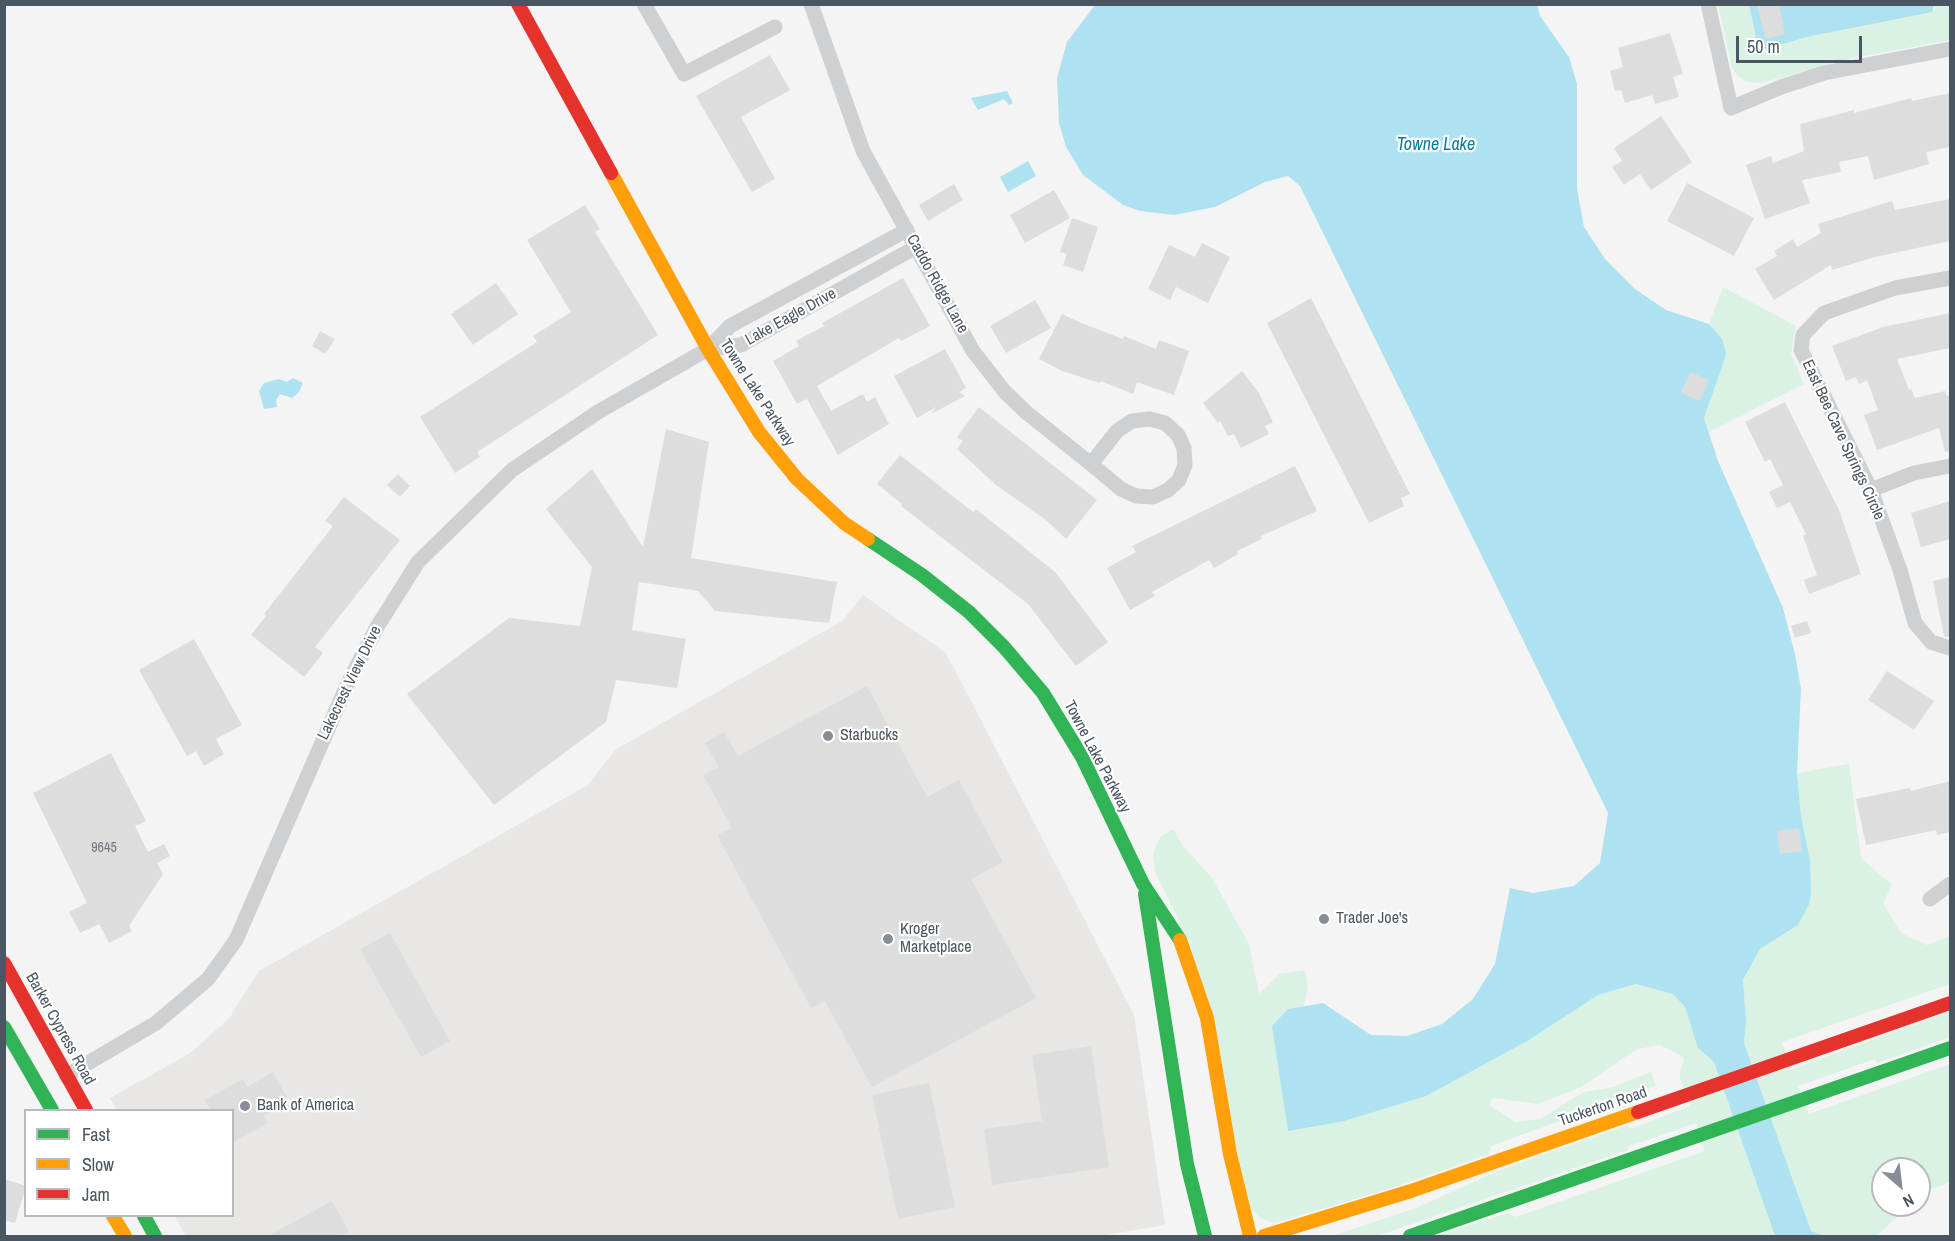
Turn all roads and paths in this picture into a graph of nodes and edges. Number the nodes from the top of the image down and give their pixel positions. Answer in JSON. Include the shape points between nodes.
{"nodes":[{"id":1,"x":518,"y":4,"type":"edge"},
{"id":2,"x":644,"y":4,"type":"edge"},
{"id":3,"x":811,"y":4,"type":"edge"},
{"id":4,"x":1708,"y":4,"type":"edge"},
{"id":5,"x":775,"y":27,"type":"dead end"},
{"id":6,"x":1950,"y":49,"type":"edge"},
{"id":7,"x":907,"y":230,"type":"junction"},
{"id":8,"x":916,"y":248,"type":"junction"},
{"id":9,"x":1950,"y":278,"type":"edge"},
{"id":10,"x":708,"y":349,"type":"junction"},
{"id":11,"x":1091,"y":464,"type":"junction"},
{"id":12,"x":1950,"y":466,"type":"edge"},
{"id":13,"x":1871,"y":490,"type":"junction"},
{"id":14,"x":1950,"y":648,"type":"edge"},
{"id":15,"x":1143,"y":884,"type":"junction"},
{"id":16,"x":1950,"y":884,"type":"edge"},
{"id":17,"x":1930,"y":899,"type":"dead end"},
{"id":18,"x":4,"y":963,"type":"edge"},
{"id":19,"x":1950,"y":1003,"type":"edge"},
{"id":20,"x":4,"y":1015,"type":"edge"},
{"id":21,"x":4,"y":1027,"type":"edge"},
{"id":22,"x":28,"y":1038,"type":"dead end"},
{"id":23,"x":1950,"y":1048,"type":"edge"},
{"id":24,"x":44,"y":1065,"type":"dead end"},
{"id":25,"x":66,"y":1076,"type":"junction"},
{"id":26,"x":51,"y":1109,"type":"edge"},
{"id":27,"x":85,"y":1109,"type":"edge"},
{"id":28,"x":113,"y":1217,"type":"edge"},
{"id":29,"x":145,"y":1217,"type":"edge"},
{"id":30,"x":124,"y":1236,"type":"edge"},
{"id":31,"x":156,"y":1236,"type":"edge"},
{"id":32,"x":1206,"y":1236,"type":"edge"},
{"id":33,"x":1250,"y":1236,"type":"edge"},
{"id":34,"x":1264,"y":1236,"type":"edge"},
{"id":35,"x":1410,"y":1236,"type":"edge"}],
"edges":[{"from":1,"to":10,"type":"street","name":"Towne Lake Parkway"},
{"from":2,"to":5,"type":"street","via":[[684,74]]},
{"from":3,"to":7,"type":"street","name":"Caddo Ridge Lane","via":[[855,133]]},
{"from":4,"to":6,"type":"street","via":[[1731,108],[1824,73]]},
{"from":7,"to":8,"type":"street","name":"Caddo Ridge Lane"},
{"from":7,"to":10,"type":"street","name":"Lake Eagle Drive","via":[[730,326]]},
{"from":8,"to":10,"type":"street","name":"Lake Eagle Drive","via":[[741,345]]},
{"from":8,"to":11,"type":"street","name":"Caddo Ridge Lane","via":[[986,370],[1027,413]]},
{"from":9,"to":13,"type":"street","name":"East Bee Cave Springs Circle","via":[[1895,288],[1847,303],[1824,313],[1803,335],[1801,350],[1806,364]]},
{"from":10,"to":15,"type":"street","name":"Towne Lake Parkway","via":[[759,432],[798,480],[844,523],[969,612],[1044,693],[1083,758]]},
{"from":10,"to":25,"type":"street","name":"Lakecrest View Drive","via":[[598,412],[512,470],[418,562],[376,627],[348,683],[236,940],[208,980],[156,1023]]},
{"from":11,"to":11,"type":"street","name":"Caddo Ridge Lane","via":[[1121,489],[1153,497],[1179,480],[1185,465],[1185,448],[1165,423],[1150,418],[1132,421],[1117,431]]},
{"from":12,"to":13,"type":"street","via":[[1914,473]]},
{"from":13,"to":14,"type":"street","name":"East Bee Cave Springs Circle","via":[[1915,623],[1930,642]]},
{"from":15,"to":32,"type":"street","name":"Towne Lake Parkway","via":[[1187,1164]]},
{"from":15,"to":33,"type":"street","name":"Towne Lake Parkway","via":[[1179,938],[1197,984]]},
{"from":16,"to":17,"type":"street"},
{"from":18,"to":25,"type":"street","name":"Barker Cypress Road"},
{"from":19,"to":34,"type":"street","name":"Tuckerton Road","via":[[1411,1191]]},
{"from":20,"to":22,"type":"street"},
{"from":21,"to":26,"type":"street"},
{"from":23,"to":35,"type":"street"},
{"from":24,"to":25,"type":"street"},
{"from":25,"to":27,"type":"street","name":"Barker Cypress Road"},
{"from":28,"to":30,"type":"street"},
{"from":29,"to":31,"type":"street"}]}
